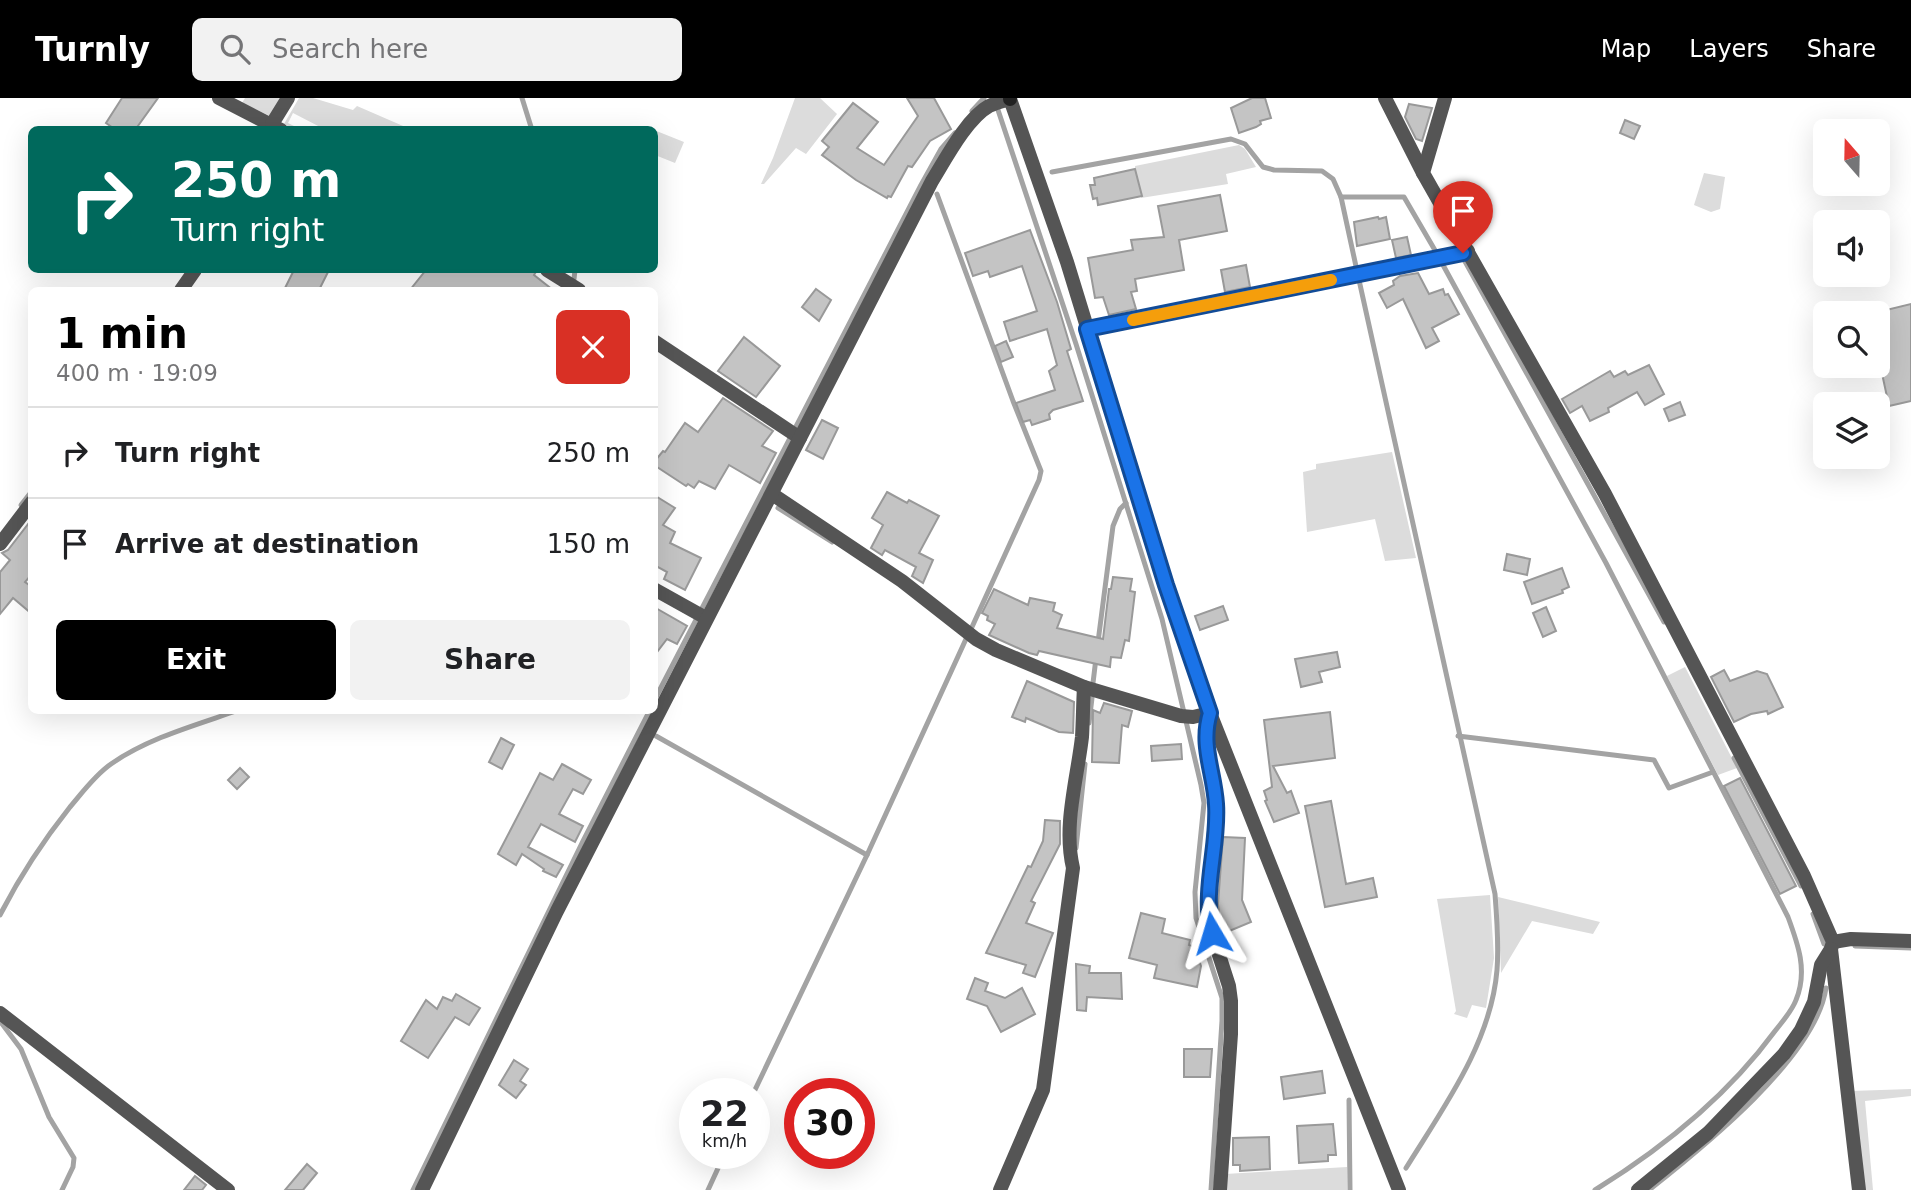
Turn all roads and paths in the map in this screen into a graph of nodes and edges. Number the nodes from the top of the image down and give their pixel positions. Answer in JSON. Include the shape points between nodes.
{"nodes":[{"id":1,"x":219,"y":98,"type":"edge"},
{"id":2,"x":288,"y":98,"type":"edge"},
{"id":3,"x":1385,"y":98,"type":"edge"},
{"id":4,"x":1446,"y":98,"type":"edge"},
{"id":5,"x":996,"y":101,"type":"edge"},
{"id":6,"x":274,"y":126,"type":"edge"},
{"id":7,"x":276,"y":126,"type":"edge"},
{"id":8,"x":1423,"y":173,"type":"junction"},
{"id":9,"x":1463,"y":253,"type":"junction"},
{"id":10,"x":552,"y":273,"type":"edge"},
{"id":11,"x":574,"y":287,"type":"edge"},
{"id":12,"x":1087,"y":329,"type":"junction"},
{"id":13,"x":658,"y":344,"type":"edge"},
{"id":14,"x":794,"y":434,"type":"junction"},
{"id":15,"x":772,"y":494,"type":"junction"},
{"id":16,"x":28,"y":507,"type":"edge"},
{"id":17,"x":0,"y":544,"type":"edge"},
{"id":18,"x":658,"y":591,"type":"edge"},
{"id":19,"x":701,"y":615,"type":"junction"},
{"id":20,"x":1084,"y":687,"type":"junction"},
{"id":21,"x":658,"y":703,"type":"edge"},
{"id":22,"x":1210,"y":713,"type":"junction"},
{"id":23,"x":653,"y":714,"type":"edge"},
{"id":24,"x":1911,"y":941,"type":"edge"},
{"id":25,"x":1832,"y":945,"type":"junction"},
{"id":26,"x":0,"y":1013,"type":"edge"},
{"id":27,"x":228,"y":1190,"type":"edge"},
{"id":28,"x":422,"y":1190,"type":"edge"},
{"id":29,"x":1000,"y":1190,"type":"edge"},
{"id":30,"x":1220,"y":1190,"type":"edge"},
{"id":31,"x":1399,"y":1190,"type":"edge"},
{"id":32,"x":1638,"y":1190,"type":"edge"},
{"id":33,"x":1860,"y":1190,"type":"edge"}],
"edges":[{"from":1,"to":6,"type":"street"},
{"from":2,"to":7,"type":"street"},
{"from":3,"to":8,"type":"street"},
{"from":4,"to":8,"type":"street"},
{"from":5,"to":12,"type":"street"},
{"from":5,"to":14,"type":"street","via":[[954,145],[932,181]]},
{"from":8,"to":9,"type":"street"},
{"from":9,"to":12,"type":"street"},
{"from":9,"to":25,"type":"street","via":[[1605,494],[1804,876]]},
{"from":10,"to":11,"type":"street"},
{"from":12,"to":22,"type":"street"},
{"from":13,"to":14,"type":"street"},
{"from":14,"to":15,"type":"street"},
{"from":15,"to":19,"type":"street"},
{"from":15,"to":20,"type":"street","via":[[902,581],[976,639]]},
{"from":16,"to":17,"type":"street"},
{"from":18,"to":19,"type":"street"},
{"from":19,"to":21,"type":"street"},
{"from":20,"to":22,"type":"street","via":[[1187,717]]},
{"from":20,"to":29,"type":"street","via":[[1069,837],[1072,862],[1043,1090]]},
{"from":22,"to":30,"type":"street","via":[[1205,731],[1216,806],[1208,904],[1231,1000]]},
{"from":22,"to":31,"type":"street"},
{"from":23,"to":28,"type":"street"},
{"from":24,"to":25,"type":"street","via":[[1851,939]]},
{"from":25,"to":32,"type":"street","via":[[1821,965],[1814,1003],[1784,1054],[1708,1133]]},
{"from":25,"to":33,"type":"street"},
{"from":26,"to":27,"type":"street"}]}
